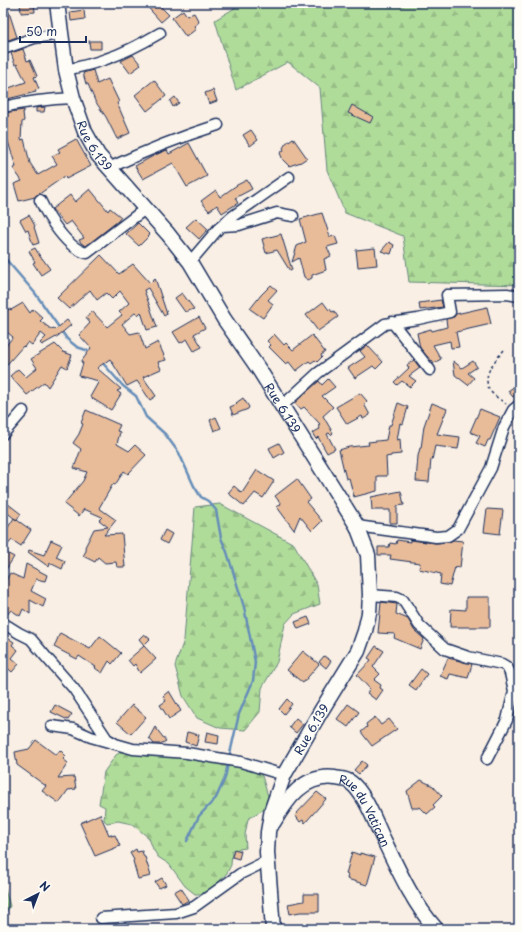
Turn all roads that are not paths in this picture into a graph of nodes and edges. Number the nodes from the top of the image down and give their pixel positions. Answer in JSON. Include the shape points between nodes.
{"nodes":[{"id":1,"x":57,"y":3,"type":"edge"},
{"id":2,"x":160,"y":33,"type":"dead end"},
{"id":3,"x":61,"y":34,"type":"junction"},
{"id":4,"x":3,"y":49,"type":"edge"},
{"id":5,"x":66,"y":70,"type":"junction"},
{"id":6,"x":73,"y":98,"type":"junction"},
{"id":7,"x":3,"y":107,"type":"edge"},
{"id":8,"x":218,"y":125,"type":"dead end"},
{"id":9,"x":109,"y":168,"type":"junction"},
{"id":10,"x":289,"y":177,"type":"dead end"},
{"id":11,"x":40,"y":200,"type":"dead end"},
{"id":12,"x":145,"y":208,"type":"junction"},
{"id":13,"x":293,"y":216,"type":"dead end"},
{"id":14,"x":222,"y":226,"type":"junction"},
{"id":15,"x":190,"y":262,"type":"junction"},
{"id":16,"x":519,"y":296,"type":"edge"},
{"id":17,"x":392,"y":322,"type":"junction"},
{"id":18,"x":430,"y":370,"type":"dead end"},
{"id":19,"x":282,"y":407,"type":"junction"},
{"id":20,"x":516,"y":408,"type":"edge"},
{"id":21,"x":23,"y":411,"type":"dead end"},
{"id":22,"x":3,"y":434,"type":"edge"},
{"id":23,"x":357,"y":526,"type":"junction"},
{"id":24,"x":370,"y":595,"type":"junction"},
{"id":25,"x":3,"y":624,"type":"edge"},
{"id":26,"x":52,"y":726,"type":"dead end"},
{"id":27,"x":117,"y":746,"type":"junction"},
{"id":28,"x":486,"y":759,"type":"dead end"},
{"id":29,"x":284,"y":775,"type":"junction"},
{"id":30,"x":268,"y":832,"type":"junction"},
{"id":31,"x":268,"y":860,"type":"junction"},
{"id":32,"x":101,"y":918,"type":"dead end"},
{"id":33,"x":273,"y":929,"type":"edge"},
{"id":34,"x":436,"y":929,"type":"edge"}],
"edges":[{"from":1,"to":3,"type":"street","name":"Rue 6.139"},
{"from":2,"to":5,"type":"street","via":[[104,60]]},
{"from":3,"to":4,"type":"street","via":[[34,38]]},
{"from":3,"to":5,"type":"street","name":"Rue 6.139"},
{"from":5,"to":6,"type":"street","name":"Rue 6.139"},
{"from":6,"to":7,"type":"street","via":[[39,100]]},
{"from":6,"to":9,"type":"street","name":"Rue 6.139","via":[[85,132]]},
{"from":8,"to":9,"type":"street","via":[[142,152]]},
{"from":9,"to":12,"type":"street","name":"Rue 6.139"},
{"from":10,"to":14,"type":"street"},
{"from":11,"to":12,"type":"street","via":[[56,228],[77,249],[87,253]]},
{"from":12,"to":15,"type":"street","name":"Rue 6.139"},
{"from":13,"to":14,"type":"street","via":[[277,213],[239,225]]},
{"from":14,"to":15,"type":"street"},
{"from":15,"to":19,"type":"street","name":"Rue 6.139"},
{"from":16,"to":17,"type":"street","via":[[447,295],[450,312]]},
{"from":17,"to":18,"type":"street"},
{"from":17,"to":19,"type":"street","via":[[377,328],[318,373]]},
{"from":19,"to":23,"type":"street","name":"Rue 6.139"},
{"from":20,"to":23,"type":"street","via":[[504,427],[491,468],[458,529],[448,536],[436,537]]},
{"from":21,"to":22,"type":"street"},
{"from":23,"to":24,"type":"street","name":"Rue 6.139","via":[[368,555]]},
{"from":24,"to":28,"type":"street","via":[[397,597],[403,600],[419,625],[444,649],[468,658],[507,667],[514,691],[507,720]]},
{"from":24,"to":29,"type":"street","name":"Rue 6.139","via":[[369,613],[358,651]]},
{"from":25,"to":27,"type":"street","via":[[31,639],[74,689],[107,739]]},
{"from":26,"to":27,"type":"street","via":[[73,729]]},
{"from":27,"to":29,"type":"street","via":[[188,753],[240,762]]},
{"from":29,"to":30,"type":"street","name":"Rue 6.139","via":[[272,810]]},
{"from":30,"to":31,"type":"street","name":"Rue 6.139"},
{"from":30,"to":34,"type":"street","name":"Rue du Vatican","via":[[291,796],[304,784],[316,778],[329,777],[349,782],[365,801],[409,891]]},
{"from":31,"to":32,"type":"street","via":[[240,874],[194,907],[168,913]]},
{"from":31,"to":33,"type":"street","name":"Rue 6.139"}]}
